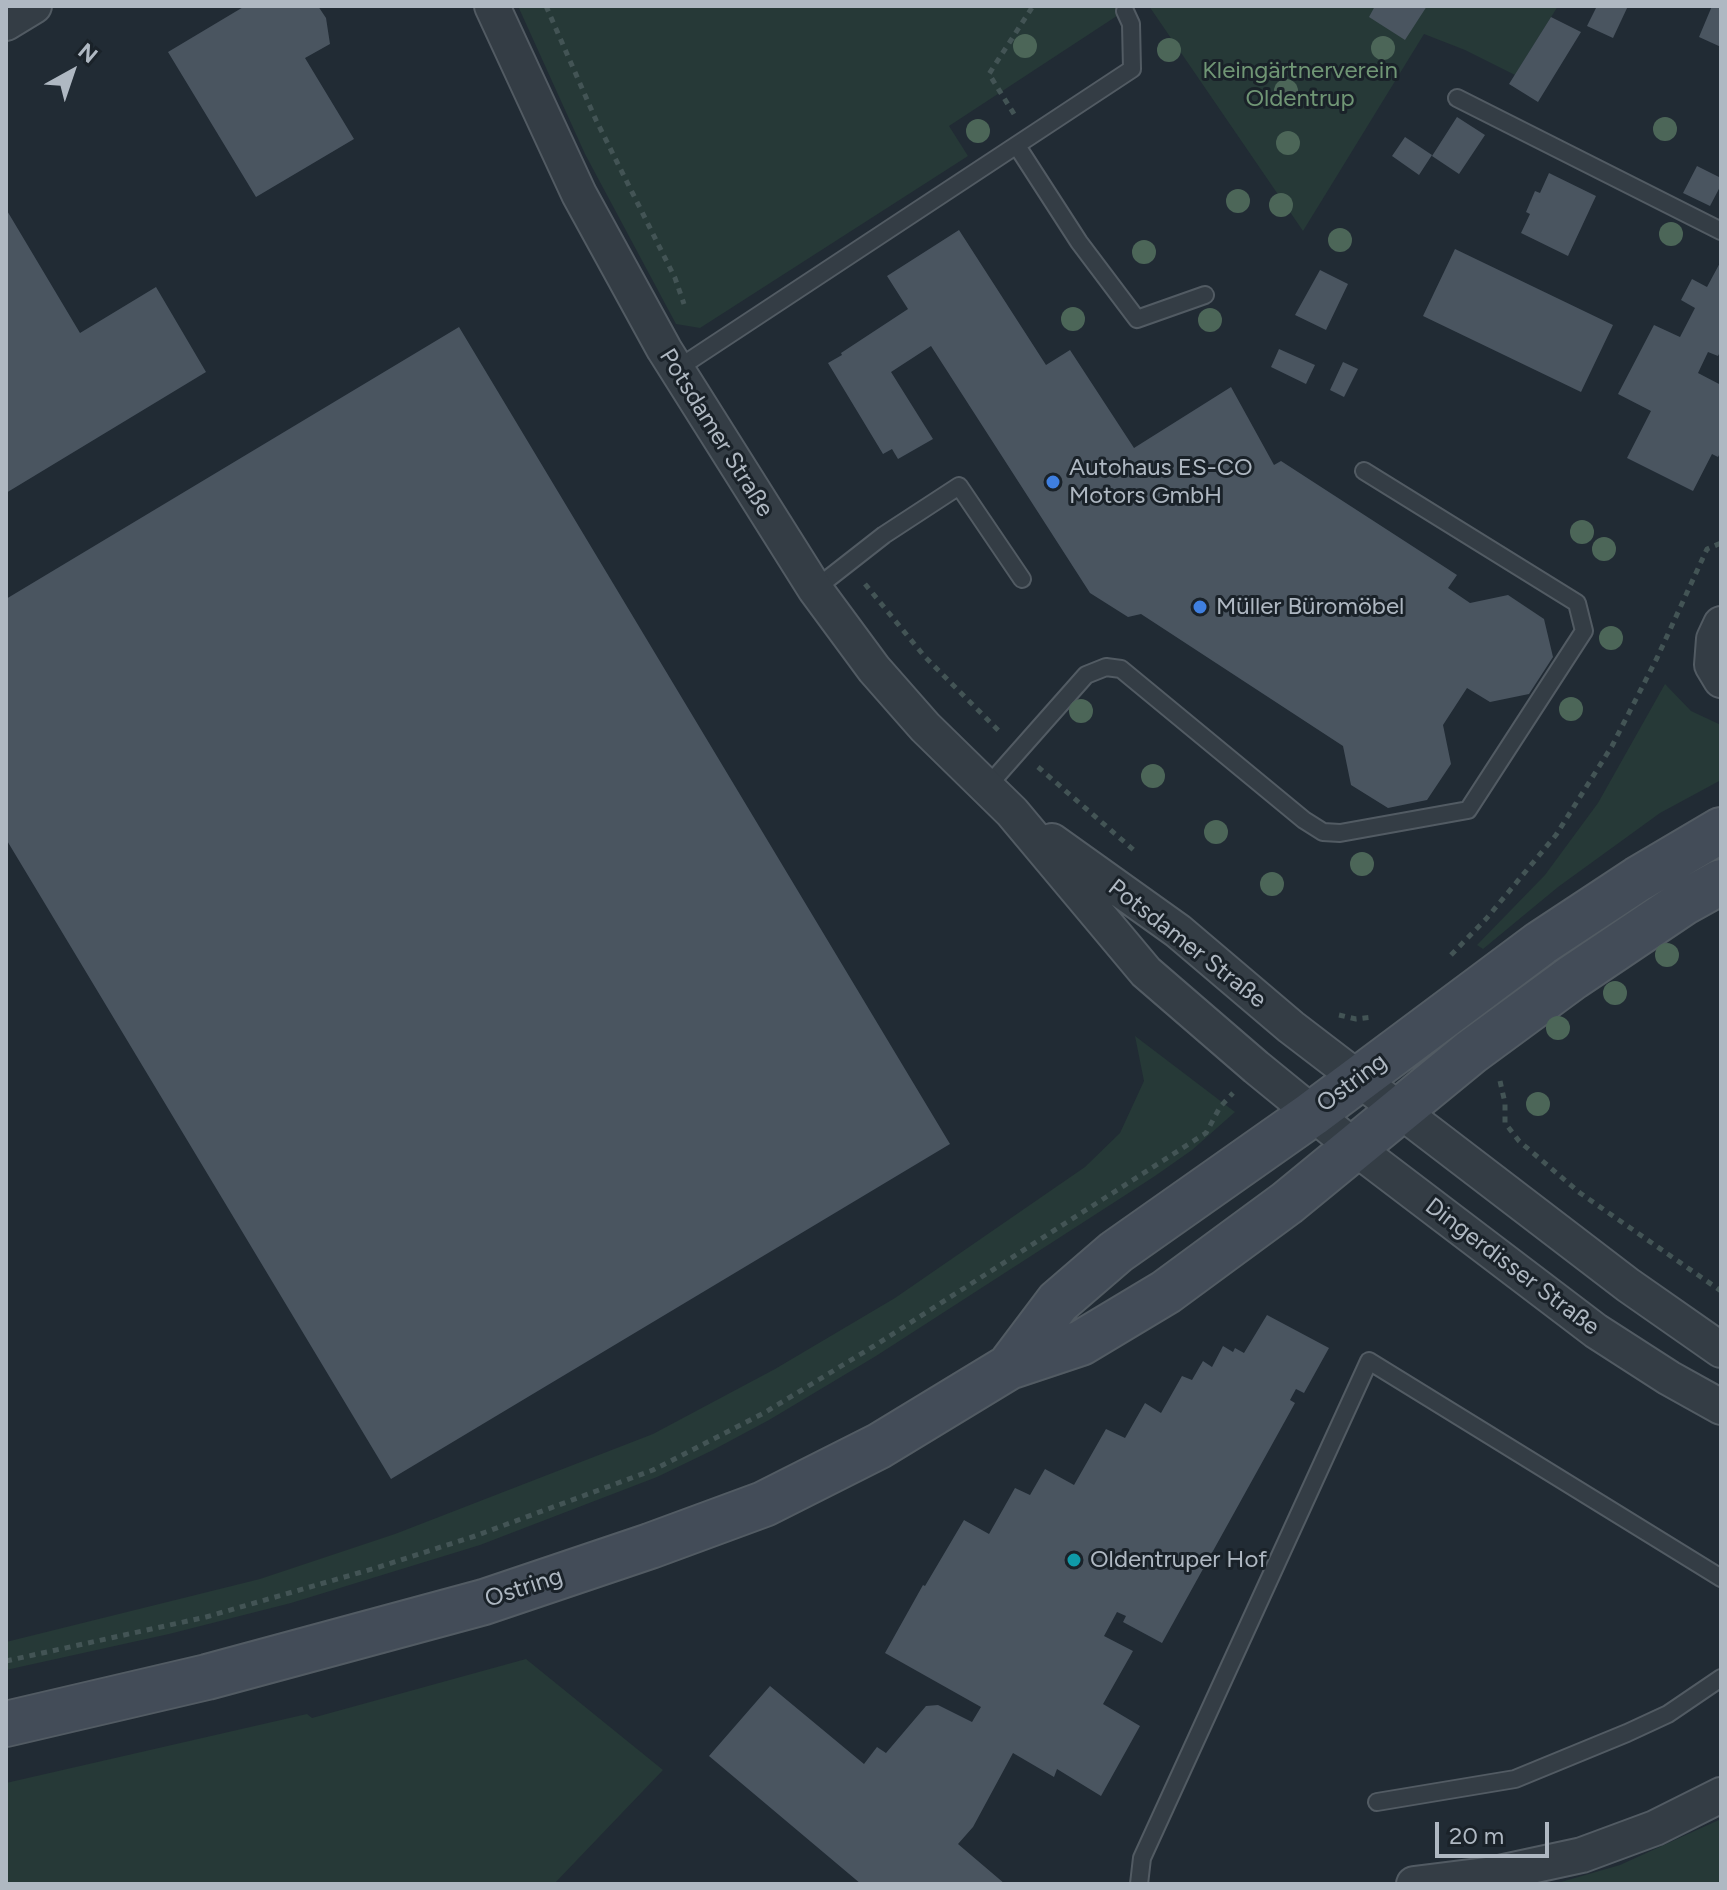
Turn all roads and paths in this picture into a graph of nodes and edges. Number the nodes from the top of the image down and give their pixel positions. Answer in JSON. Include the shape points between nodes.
{"nodes":[{"id":1,"x":34,"y":6,"type":"edge"},
{"id":2,"x":492,"y":6,"type":"edge"},
{"id":3,"x":546,"y":6,"type":"edge"},
{"id":4,"x":1033,"y":6,"type":"edge"},
{"id":5,"x":1125,"y":11,"type":"dead end"},
{"id":6,"x":6,"y":23,"type":"edge"},
{"id":7,"x":1457,"y":98,"type":"dead end"},
{"id":8,"x":1023,"y":142,"type":"junction"},
{"id":9,"x":1721,"y":231,"type":"edge"},
{"id":10,"x":1205,"y":295,"type":"dead end"},
{"id":11,"x":707,"y":349,"type":"junction"},
{"id":12,"x":677,"y":369,"type":"junction"},
{"id":13,"x":1364,"y":471,"type":"dead end"},
{"id":14,"x":1721,"y":543,"type":"edge"},
{"id":15,"x":848,"y":563,"type":"junction"},
{"id":16,"x":1022,"y":579,"type":"dead end"},
{"id":17,"x":815,"y":589,"type":"junction"},
{"id":18,"x":1721,"y":624,"type":"edge"},
{"id":19,"x":1721,"y":680,"type":"edge"},
{"id":20,"x":1019,"y":750,"type":"junction"},
{"id":21,"x":986,"y":788,"type":"junction"},
{"id":22,"x":1012,"y":812,"type":"junction"},
{"id":23,"x":1721,"y":830,"type":"edge"},
{"id":24,"x":1147,"y":862,"type":"dead end"},
{"id":25,"x":1721,"y":882,"type":"edge"},
{"id":26,"x":1446,"y":961,"type":"dead end"},
{"id":27,"x":1333,"y":1014,"type":"dead end"},
{"id":28,"x":1383,"y":1014,"type":"dead end"},
{"id":29,"x":1499,"y":1075,"type":"dead end"},
{"id":30,"x":1359,"y":1078,"type":"junction"},
{"id":31,"x":1220,"y":1107,"type":"dead end"},
{"id":32,"x":1400,"y":1109,"type":"junction"},
{"id":33,"x":1312,"y":1114,"type":"junction"},
{"id":34,"x":1354,"y":1147,"type":"junction"},
{"id":35,"x":1721,"y":1291,"type":"edge"},
{"id":36,"x":1721,"y":1350,"type":"edge"},
{"id":37,"x":1009,"y":1367,"type":"junction"},
{"id":38,"x":1721,"y":1407,"type":"edge"},
{"id":39,"x":1721,"y":1578,"type":"edge"},
{"id":40,"x":6,"y":1661,"type":"edge"},
{"id":41,"x":1721,"y":1678,"type":"edge"},
{"id":42,"x":6,"y":1724,"type":"edge"},
{"id":43,"x":1721,"y":1795,"type":"edge"},
{"id":44,"x":1377,"y":1802,"type":"dead end"},
{"id":45,"x":1139,"y":1884,"type":"edge"},
{"id":46,"x":1414,"y":1884,"type":"edge"}],
"edges":[{"from":1,"to":6,"type":"street"},
{"from":2,"to":12,"type":"street","name":"Potsdamer Straße","via":[[579,194]]},
{"from":3,"to":11,"type":"path"},
{"from":4,"to":8,"type":"path","via":[[989,74]]},
{"from":5,"to":8,"type":"lane","via":[[1131,24],[1132,69]]},
{"from":7,"to":9,"type":"lane"},
{"from":8,"to":10,"type":"lane","via":[[1079,242],[1137,319]]},
{"from":8,"to":11,"type":"lane"},
{"from":11,"to":12,"type":"lane"},
{"from":12,"to":17,"type":"street","name":"Potsdamer Straße"},
{"from":13,"to":20,"type":"lane","via":[[1577,603],[1584,631],[1468,810],[1323,832],[1121,669],[1106,667],[1086,675]]},
{"from":14,"to":26,"type":"path","via":[[1707,549],[1612,746],[1556,835]]},
{"from":15,"to":16,"type":"lane","via":[[959,486]]},
{"from":15,"to":17,"type":"lane"},
{"from":15,"to":20,"type":"path","via":[[925,657]]},
{"from":17,"to":21,"type":"street","name":"Potsdamer Straße","via":[[874,669]]},
{"from":18,"to":19,"type":"street","via":[[1712,665]]},
{"from":20,"to":21,"type":"lane"},
{"from":20,"to":24,"type":"path"},
{"from":21,"to":22,"type":"street","name":"Potsdamer Straße"},
{"from":22,"to":30,"type":"street","name":"Potsdamer Straße","via":[[1178,931]]},
{"from":22,"to":33,"type":"street","name":"Potsdamer Straße","via":[[1146,972]]},
{"from":23,"to":30,"type":"main road","name":"Ostring","via":[[1541,943]]},
{"from":25,"to":32,"type":"main road","name":"Ostring","via":[[1573,977]]},
{"from":27,"to":28,"type":"path","via":[[1356,1019]]},
{"from":29,"to":35,"type":"path","via":[[1505,1123],[1519,1141],[1580,1193]]},
{"from":30,"to":32,"type":"street"},
{"from":30,"to":33,"type":"main road","name":"Ostring"},
{"from":31,"to":40,"type":"path","via":[[1206,1133],[900,1329],[764,1413],[653,1470],[379,1567],[206,1617]]},
{"from":32,"to":34,"type":"main road","name":"Ostring"},
{"from":32,"to":36,"type":"street"},
{"from":33,"to":34,"type":"street","name":"Dingerdisser Straße"},
{"from":33,"to":37,"type":"main road","name":"Ostring","via":[[1116,1252],[1058,1302]]},
{"from":34,"to":37,"type":"main road","name":"Ostring","via":[[1166,1292],[1081,1343]]},
{"from":34,"to":38,"type":"street","name":"Dingerdisser Straße","via":[[1596,1331]]},
{"from":37,"to":42,"type":"main road","name":"Ostring","via":[[879,1446],[764,1504],[650,1546],[484,1602],[207,1677]]},
{"from":39,"to":45,"type":"lane","via":[[1369,1361],[1142,1858]]},
{"from":41,"to":44,"type":"lane","via":[[1668,1714],[1515,1779]]},
{"from":43,"to":46,"type":"street","via":[[1655,1828],[1582,1855]]}]}
